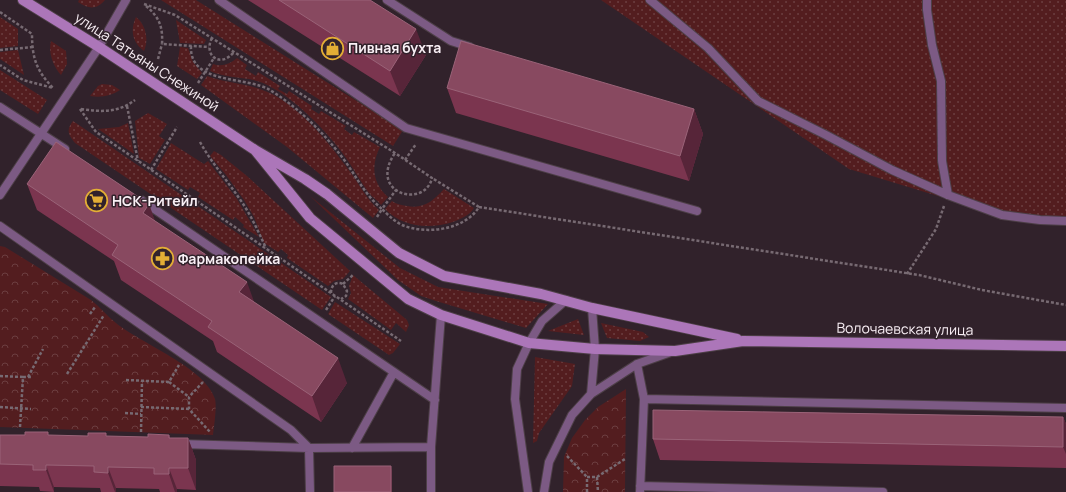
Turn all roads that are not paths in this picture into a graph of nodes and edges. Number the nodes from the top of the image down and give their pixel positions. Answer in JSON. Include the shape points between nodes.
{"nodes":[{"id":1,"x":23,"y":0,"type":"edge"},
{"id":2,"x":126,"y":0,"type":"edge"},
{"id":3,"x":219,"y":0,"type":"edge"},
{"id":4,"x":386,"y":0,"type":"edge"},
{"id":5,"x":650,"y":0,"type":"edge"},
{"id":6,"x":927,"y":0,"type":"edge"},
{"id":7,"x":99,"y":47,"type":"junction"},
{"id":8,"x":481,"y":50,"type":"edge"},
{"id":9,"x":0,"y":107,"type":"edge"},
{"id":10,"x":41,"y":133,"type":"junction"},
{"id":11,"x":255,"y":150,"type":"junction"},
{"id":12,"x":74,"y":155,"type":"edge"},
{"id":13,"x":0,"y":195,"type":"edge"},
{"id":14,"x":133,"y":195,"type":"edge"},
{"id":15,"x":948,"y":195,"type":"junction"},
{"id":16,"x":696,"y":211,"type":"dead end"},
{"id":17,"x":1066,"y":221,"type":"edge"},
{"id":18,"x":0,"y":226,"type":"edge"},
{"id":19,"x":566,"y":300,"type":"junction"},
{"id":20,"x":592,"y":308,"type":"junction"},
{"id":21,"x":441,"y":315,"type":"junction"},
{"id":22,"x":743,"y":341,"type":"junction"},
{"id":23,"x":529,"y":343,"type":"junction"},
{"id":24,"x":1066,"y":346,"type":"edge"},
{"id":25,"x":595,"y":349,"type":"junction"},
{"id":26,"x":675,"y":351,"type":"junction"},
{"id":27,"x":637,"y":364,"type":"junction"},
{"id":28,"x":394,"y":372,"type":"junction"},
{"id":29,"x":591,"y":394,"type":"junction"},
{"id":30,"x":644,"y":399,"type":"junction"},
{"id":31,"x":435,"y":400,"type":"junction"},
{"id":32,"x":1066,"y":408,"type":"edge"},
{"id":33,"x":171,"y":444,"type":"edge"},
{"id":34,"x":432,"y":447,"type":"junction"},
{"id":35,"x":309,"y":448,"type":"junction"},
{"id":36,"x":352,"y":448,"type":"junction"},
{"id":37,"x":640,"y":489,"type":"edge"},
{"id":38,"x":310,"y":492,"type":"edge"},
{"id":39,"x":431,"y":492,"type":"edge"},
{"id":40,"x":528,"y":492,"type":"edge"},
{"id":41,"x":544,"y":492,"type":"edge"},
{"id":42,"x":883,"y":492,"type":"edge"}],
"edges":[{"from":1,"to":7,"type":"street","name":"улица Татьяны Снежиной"},
{"from":2,"to":7,"type":"lane"},
{"from":3,"to":16,"type":"lane","via":[[406,128]]},
{"from":4,"to":8,"type":"lane","via":[[451,41]]},
{"from":5,"to":15,"type":"lane","via":[[708,48],[758,101],[892,170]]},
{"from":6,"to":15,"type":"lane","via":[[932,45],[941,81],[942,161]]},
{"from":7,"to":10,"type":"lane"},
{"from":7,"to":11,"type":"street","name":"улица Татьяны Снежиной"},
{"from":9,"to":10,"type":"lane"},
{"from":10,"to":12,"type":"lane"},
{"from":10,"to":13,"type":"lane"},
{"from":11,"to":19,"type":"street","name":"улица Татьяны Снежиной","via":[[327,194],[399,253],[444,276]]},
{"from":11,"to":21,"type":"street","name":"улица Татьяны Снежиной","via":[[310,218],[408,299]]},
{"from":14,"to":28,"type":"lane"},
{"from":15,"to":17,"type":"lane","via":[[1002,215]]},
{"from":18,"to":35,"type":"lane","via":[[291,430]]},
{"from":19,"to":20,"type":"street","name":"Волочаевская улица"},
{"from":19,"to":23,"type":"lane","via":[[542,321]]},
{"from":20,"to":22,"type":"street","name":"Волочаевская улица"},
{"from":20,"to":25,"type":"lane"},
{"from":21,"to":23,"type":"street","name":"улица Татьяны Снежиной"},
{"from":21,"to":31,"type":"lane"},
{"from":22,"to":24,"type":"street","name":"Волочаевская улица"},
{"from":22,"to":26,"type":"street","name":"Волочаевская улица"},
{"from":23,"to":25,"type":"street","name":"Волочаевская улица"},
{"from":23,"to":40,"type":"lane","via":[[517,369],[515,399]]},
{"from":25,"to":26,"type":"street","name":"Волочаевская улица"},
{"from":25,"to":29,"type":"lane"},
{"from":26,"to":27,"type":"lane"},
{"from":27,"to":29,"type":"lane"},
{"from":27,"to":30,"type":"lane"},
{"from":28,"to":31,"type":"lane"},
{"from":28,"to":36,"type":"lane"},
{"from":29,"to":41,"type":"lane","via":[[572,415],[549,462]]},
{"from":30,"to":32,"type":"lane"},
{"from":30,"to":37,"type":"lane"},
{"from":31,"to":34,"type":"lane"},
{"from":33,"to":35,"type":"lane"},
{"from":34,"to":36,"type":"lane"},
{"from":34,"to":39,"type":"lane"},
{"from":35,"to":36,"type":"lane"},
{"from":35,"to":38,"type":"lane"},
{"from":37,"to":42,"type":"lane"}]}
